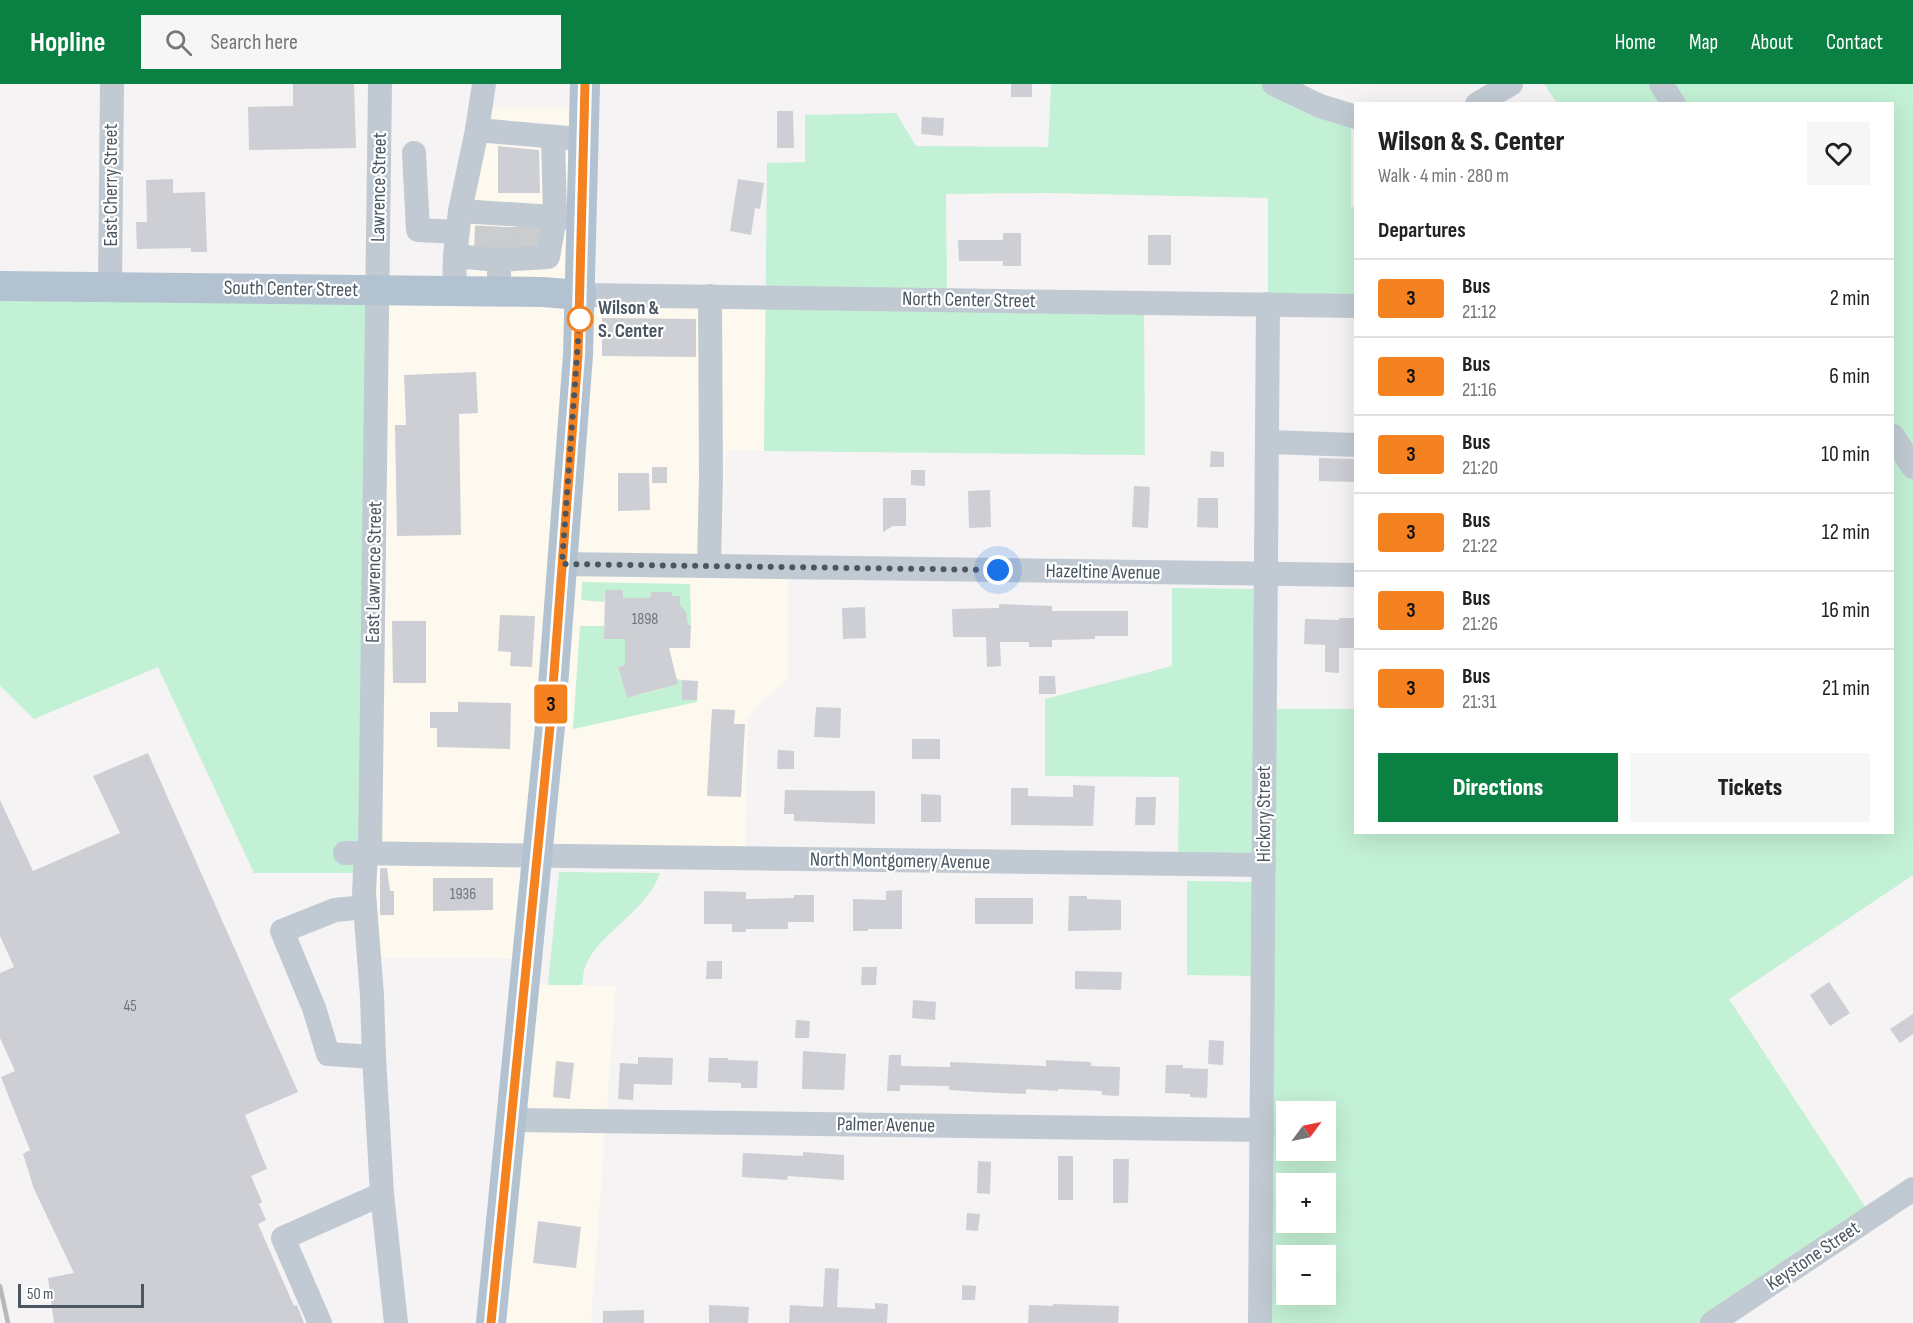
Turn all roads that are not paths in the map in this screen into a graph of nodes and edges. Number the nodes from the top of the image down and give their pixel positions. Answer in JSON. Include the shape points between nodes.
{"nodes":[{"id":1,"x":112,"y":84,"type":"edge"},
{"id":2,"x":380,"y":84,"type":"edge"},
{"id":3,"x":484,"y":84,"type":"edge"},
{"id":4,"x":585,"y":84,"type":"edge"},
{"id":5,"x":1274,"y":84,"type":"edge"},
{"id":6,"x":1511,"y":84,"type":"edge"},
{"id":7,"x":1661,"y":84,"type":"edge"},
{"id":8,"x":1480,"y":102,"type":"edge"},
{"id":9,"x":1673,"y":102,"type":"edge"},
{"id":10,"x":1354,"y":116,"type":"edge"},
{"id":11,"x":477,"y":129,"type":"junction"},
{"id":12,"x":553,"y":137,"type":"junction"},
{"id":13,"x":584,"y":140,"type":"junction"},
{"id":14,"x":414,"y":153,"type":"dead end"},
{"id":15,"x":569,"y":218,"type":"junction"},
{"id":16,"x":457,"y":233,"type":"junction"},
{"id":17,"x":506,"y":255,"type":"junction"},
{"id":18,"x":0,"y":286,"type":"edge"},
{"id":19,"x":110,"y":286,"type":"junction"},
{"id":20,"x":378,"y":290,"type":"junction"},
{"id":21,"x":454,"y":291,"type":"junction"},
{"id":22,"x":498,"y":291,"type":"junction"},
{"id":23,"x":581,"y":294,"type":"junction"},
{"id":24,"x":710,"y":296,"type":"junction"},
{"id":25,"x":1268,"y":304,"type":"junction"},
{"id":26,"x":1354,"y":306,"type":"edge"},
{"id":27,"x":1894,"y":441,"type":"edge"},
{"id":28,"x":1267,"y":442,"type":"junction"},
{"id":29,"x":1354,"y":445,"type":"edge"},
{"id":30,"x":1913,"y":467,"type":"edge"},
{"id":31,"x":562,"y":564,"type":"junction"},
{"id":32,"x":709,"y":566,"type":"junction"},
{"id":33,"x":1266,"y":574,"type":"junction"},
{"id":34,"x":1354,"y":575,"type":"edge"},
{"id":35,"x":360,"y":853,"type":"junction"},
{"id":36,"x":537,"y":856,"type":"junction"},
{"id":37,"x":1264,"y":865,"type":"junction"},
{"id":38,"x":365,"y":907,"type":"junction"},
{"id":39,"x":374,"y":1057,"type":"junction"},
{"id":40,"x":511,"y":1120,"type":"junction"},
{"id":41,"x":1262,"y":1130,"type":"junction"},
{"id":42,"x":1913,"y":1189,"type":"edge"},
{"id":43,"x":382,"y":1194,"type":"junction"},
{"id":44,"x":320,"y":1323,"type":"edge"},
{"id":45,"x":396,"y":1323,"type":"edge"},
{"id":46,"x":491,"y":1323,"type":"edge"},
{"id":47,"x":1260,"y":1323,"type":"edge"},
{"id":48,"x":1713,"y":1323,"type":"edge"}],
"edges":[{"from":1,"to":19,"type":"street","name":"East Cherry Street"},
{"from":2,"to":20,"type":"street","name":"Lawrence Street"},
{"from":3,"to":11,"type":"street"},
{"from":4,"to":13,"type":"main road"},
{"from":5,"to":10,"type":"street","via":[[1320,106]]},
{"from":6,"to":8,"type":"street"},
{"from":7,"to":9,"type":"street"},
{"from":11,"to":12,"type":"street"},
{"from":11,"to":16,"type":"street"},
{"from":12,"to":13,"type":"street"},
{"from":12,"to":15,"type":"street"},
{"from":13,"to":15,"type":"main road"},
{"from":14,"to":16,"type":"street","via":[[418,230]]},
{"from":15,"to":16,"type":"street","via":[[509,220]]},
{"from":15,"to":17,"type":"street","via":[[548,256]]},
{"from":15,"to":23,"type":"main road"},
{"from":16,"to":17,"type":"street"},
{"from":16,"to":21,"type":"street"},
{"from":17,"to":22,"type":"street"},
{"from":18,"to":19,"type":"main road","name":"South Center Street"},
{"from":19,"to":20,"type":"main road","name":"South Center Street"},
{"from":20,"to":21,"type":"main road","name":"South Center Street"},
{"from":20,"to":35,"type":"street","name":"East Lawrence Street"},
{"from":21,"to":22,"type":"main road","name":"South Center Street"},
{"from":22,"to":23,"type":"main road","name":"South Center Street"},
{"from":23,"to":24,"type":"street","name":"North Center Street"},
{"from":23,"to":31,"type":"main road"},
{"from":24,"to":25,"type":"street","name":"North Center Street"},
{"from":24,"to":32,"type":"street"},
{"from":25,"to":26,"type":"street","name":"North Center Street"},
{"from":25,"to":28,"type":"street","name":"Hickory Street"},
{"from":27,"to":30,"type":"street"},
{"from":28,"to":29,"type":"street"},
{"from":28,"to":33,"type":"street","name":"Hickory Street"},
{"from":31,"to":32,"type":"street","name":"Hazeltine Avenue"},
{"from":31,"to":36,"type":"main road"},
{"from":32,"to":33,"type":"street","name":"Hazeltine Avenue"},
{"from":33,"to":34,"type":"street","name":"Hazeltine Avenue"},
{"from":33,"to":37,"type":"street","name":"Hickory Street"},
{"from":35,"to":36,"type":"street","name":"North Montgomery Avenue"},
{"from":35,"to":38,"type":"street","name":"East Lawrence Street"},
{"from":36,"to":37,"type":"street","name":"North Montgomery Avenue"},
{"from":36,"to":40,"type":"main road"},
{"from":37,"to":41,"type":"street","name":"Hickory Street"},
{"from":38,"to":39,"type":"street","name":"East Lawrence Street"},
{"from":38,"to":39,"type":"street","via":[[335,910],[282,931],[314,1008],[328,1054]]},
{"from":39,"to":43,"type":"street","name":"East Lawrence Street"},
{"from":40,"to":41,"type":"street","name":"Palmer Avenue"},
{"from":40,"to":46,"type":"main road"},
{"from":41,"to":47,"type":"street","name":"Hickory Street"},
{"from":42,"to":48,"type":"street","name":"Keystone Street"},
{"from":43,"to":44,"type":"street","via":[[283,1238]]},
{"from":43,"to":45,"type":"street","name":"East Lawrence Street"}]}
